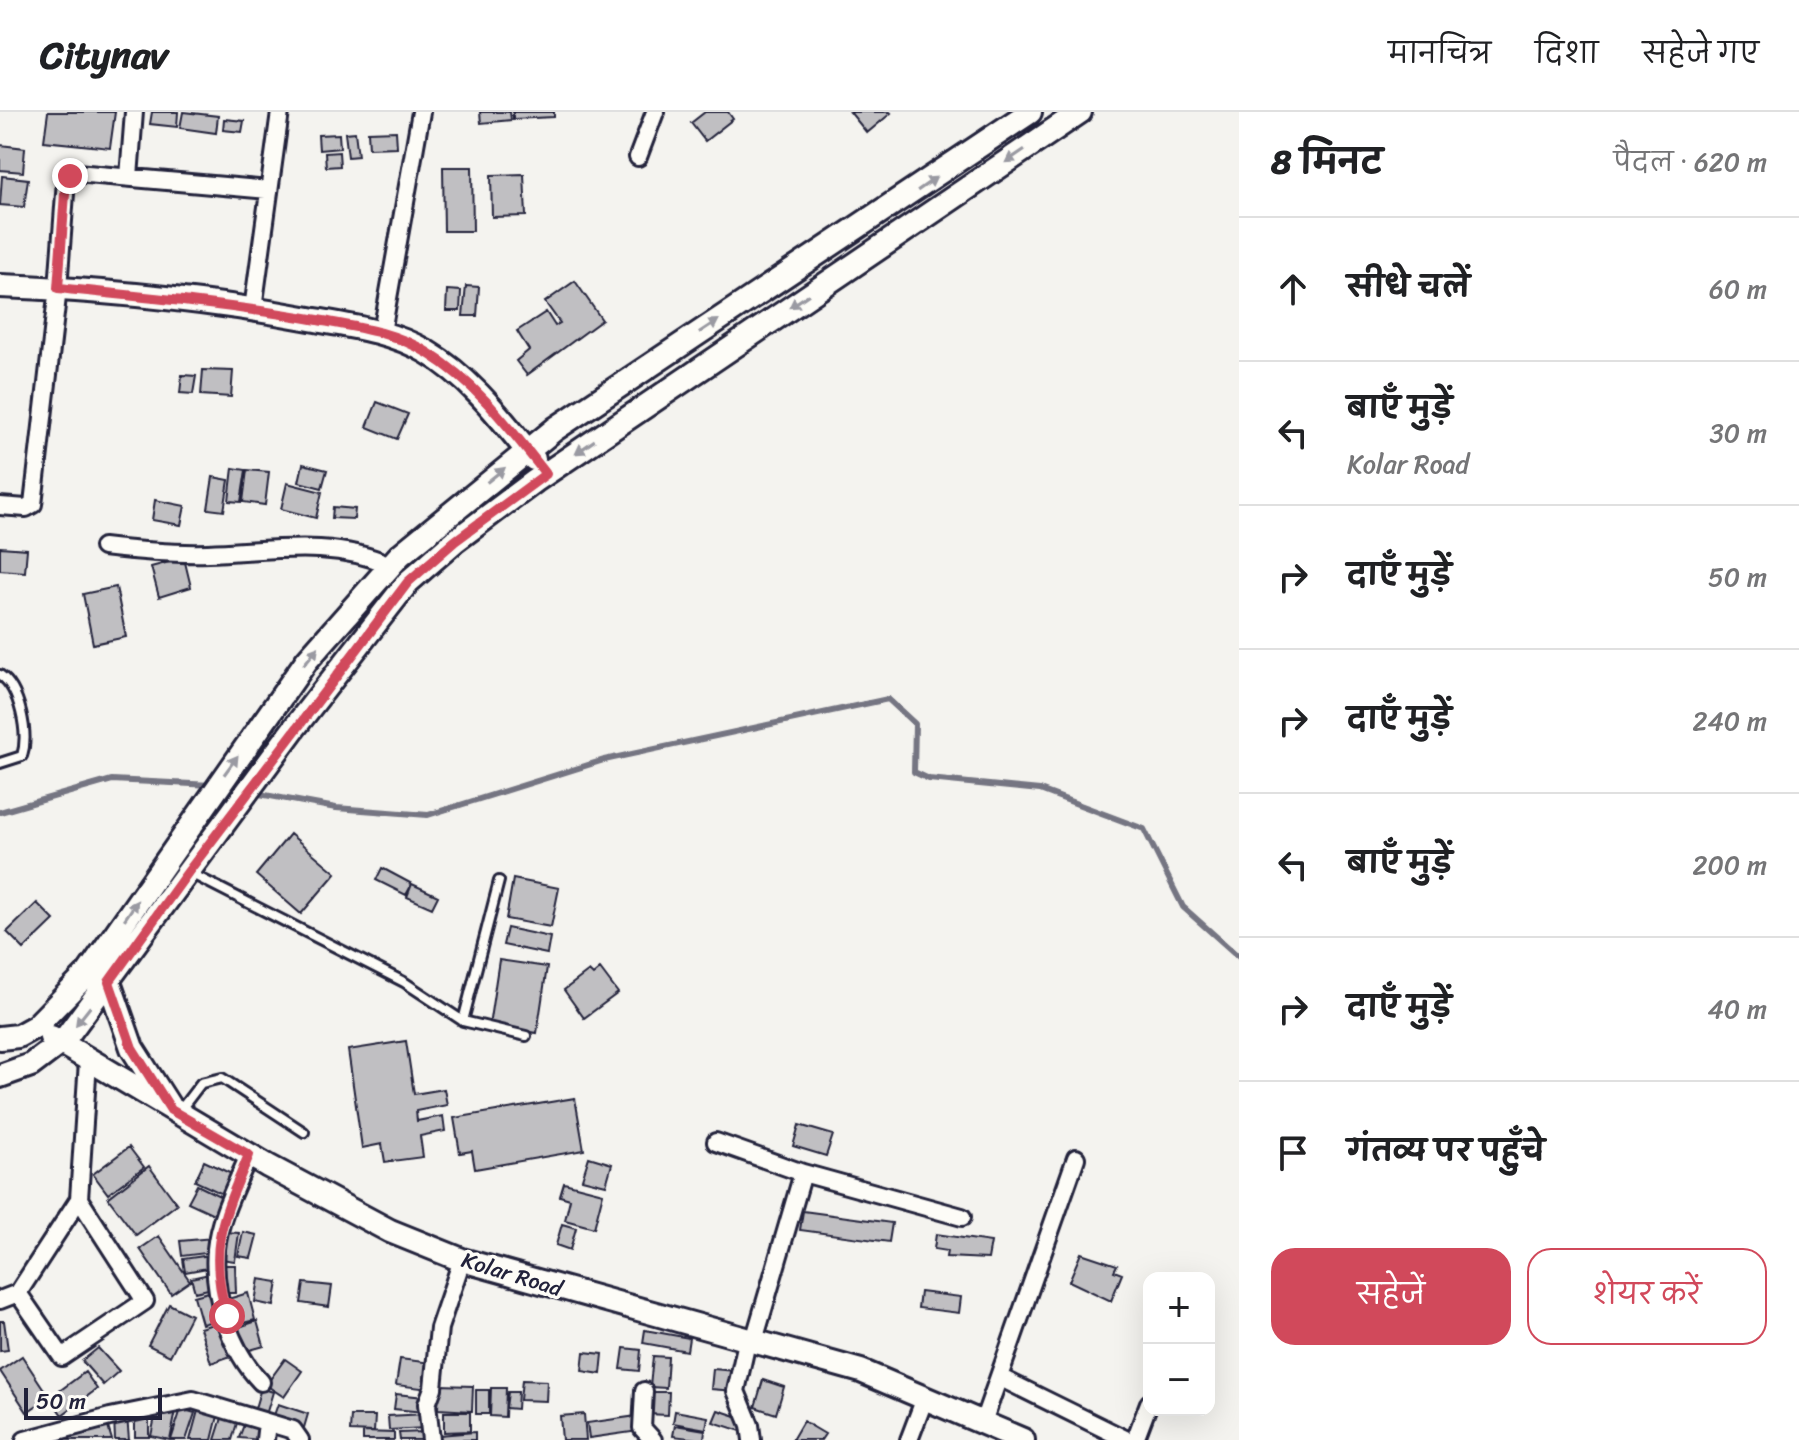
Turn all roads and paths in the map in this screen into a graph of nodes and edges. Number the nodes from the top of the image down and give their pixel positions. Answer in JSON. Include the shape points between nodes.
{"nodes":[{"id":1,"x":134,"y":112,"type":"edge"},
{"id":2,"x":280,"y":112,"type":"edge"},
{"id":3,"x":421,"y":112,"type":"edge"},
{"id":4,"x":655,"y":112,"type":"edge"},
{"id":5,"x":1030,"y":112,"type":"edge"},
{"id":6,"x":1080,"y":112,"type":"edge"},
{"id":7,"x":638,"y":157,"type":"dead end"},
{"id":8,"x":129,"y":177,"type":"junction"},
{"id":9,"x":269,"y":190,"type":"junction"},
{"id":10,"x":0,"y":286,"type":"edge"},
{"id":11,"x":58,"y":288,"type":"junction"},
{"id":12,"x":253,"y":309,"type":"junction"},
{"id":13,"x":382,"y":332,"type":"junction"},
{"id":14,"x":527,"y":450,"type":"junction"},
{"id":15,"x":546,"y":474,"type":"junction"},
{"id":16,"x":0,"y":506,"type":"edge"},
{"id":17,"x":103,"y":547,"type":"dead end"},
{"id":18,"x":390,"y":565,"type":"junction"},
{"id":19,"x":0,"y":675,"type":"edge"},
{"id":20,"x":0,"y":763,"type":"edge"},
{"id":21,"x":188,"y":872,"type":"junction"},
{"id":22,"x":499,"y":881,"type":"dead end"},
{"id":23,"x":109,"y":982,"type":"junction"},
{"id":24,"x":463,"y":1021,"type":"junction"},
{"id":25,"x":36,"y":1026,"type":"junction"},
{"id":26,"x":526,"y":1036,"type":"dead end"},
{"id":27,"x":0,"y":1038,"type":"edge"},
{"id":28,"x":60,"y":1044,"type":"junction"},
{"id":29,"x":88,"y":1061,"type":"junction"},
{"id":30,"x":0,"y":1076,"type":"edge"},
{"id":31,"x":174,"y":1112,"type":"junction"},
{"id":32,"x":304,"y":1132,"type":"dead end"},
{"id":33,"x":716,"y":1142,"type":"dead end"},
{"id":34,"x":249,"y":1155,"type":"junction"},
{"id":35,"x":1076,"y":1158,"type":"dead end"},
{"id":36,"x":803,"y":1173,"type":"junction"},
{"id":37,"x":79,"y":1199,"type":"junction"},
{"id":38,"x":962,"y":1217,"type":"dead end"},
{"id":39,"x":462,"y":1260,"type":"junction"},
{"id":40,"x":18,"y":1293,"type":"junction"},
{"id":41,"x":0,"y":1300,"type":"edge"},
{"id":42,"x":750,"y":1343,"type":"junction"},
{"id":43,"x":999,"y":1377,"type":"junction"},
{"id":44,"x":261,"y":1382,"type":"dead end"},
{"id":45,"x":644,"y":1391,"type":"dead end"},
{"id":46,"x":925,"y":1398,"type":"junction"},
{"id":47,"x":1144,"y":1416,"type":"edge"},
{"id":48,"x":983,"y":1422,"type":"junction"},
{"id":49,"x":266,"y":1431,"type":"edge"},
{"id":50,"x":25,"y":1440,"type":"edge"},
{"id":51,"x":300,"y":1440,"type":"edge"},
{"id":52,"x":431,"y":1440,"type":"edge"},
{"id":53,"x":653,"y":1440,"type":"edge"},
{"id":54,"x":752,"y":1440,"type":"edge"},
{"id":55,"x":909,"y":1440,"type":"edge"},
{"id":56,"x":1023,"y":1440,"type":"edge"},
{"id":57,"x":1127,"y":1440,"type":"edge"},
{"id":58,"x":1135,"y":1440,"type":"edge"}],
"edges":[{"from":1,"to":8,"type":"street"},
{"from":2,"to":9,"type":"street"},
{"from":3,"to":13,"type":"street"},
{"from":4,"to":7,"type":"street"},
{"from":14,"to":5,"type":"main road","one_way":true},
{"from":6,"to":15,"type":"main road","one_way":true},
{"from":8,"to":9,"type":"street"},
{"from":8,"to":11,"type":"street","via":[[76,173],[66,180]]},
{"from":9,"to":12,"type":"street"},
{"from":10,"to":11,"type":"main road"},
{"from":11,"to":12,"type":"main road"},
{"from":11,"to":16,"type":"street","via":[[33,504]]},
{"from":12,"to":13,"type":"main road"},
{"from":13,"to":14,"type":"main road","via":[[456,372]]},
{"from":14,"to":15,"type":"main road"},
{"from":18,"to":14,"type":"main road","one_way":true},
{"from":15,"to":21,"type":"main road","via":[[408,582]]},
{"from":17,"to":18,"type":"street","via":[[163,554],[335,548]]},
{"from":25,"to":18,"type":"main road","one_way":true,"via":[[88,973],[307,660]]},
{"from":19,"to":20,"type":"lane","via":[[15,691],[25,745],[22,756]]},
{"from":21,"to":23,"type":"main road"},
{"from":21,"to":24,"type":"lane","via":[[404,982]]},
{"from":22,"to":24,"type":"lane"},
{"from":23,"to":28,"type":"main road","one_way":true},
{"from":23,"to":31,"type":"main road","via":[[132,1048]]},
{"from":24,"to":26,"type":"lane"},
{"from":25,"to":27,"type":"main road"},
{"from":25,"to":28,"type":"main road","name":"Kolar Road"},
{"from":28,"to":29,"type":"main road","name":"Kolar Road"},
{"from":28,"to":30,"type":"main road","via":[[31,1065]]},
{"from":29,"to":31,"type":"main road","name":"Kolar Road"},
{"from":29,"to":37,"type":"street"},
{"from":31,"to":32,"type":"lane","via":[[201,1083],[222,1078]]},
{"from":31,"to":34,"type":"main road","name":"Kolar Road"},
{"from":33,"to":36,"type":"street"},
{"from":34,"to":39,"type":"main road","name":"Kolar Road","via":[[390,1231]]},
{"from":34,"to":44,"type":"street","via":[[225,1214],[216,1263],[233,1343]]},
{"from":35,"to":43,"type":"street"},
{"from":36,"to":38,"type":"street"},
{"from":36,"to":42,"type":"street"},
{"from":37,"to":40,"type":"street"},
{"from":37,"to":40,"type":"street","via":[[145,1301],[62,1357]]},
{"from":39,"to":42,"type":"main road","name":"Kolar Road"},
{"from":39,"to":52,"type":"street","via":[[439,1328],[427,1404]]},
{"from":40,"to":41,"type":"street"},
{"from":42,"to":46,"type":"main road","name":"Kolar Road","via":[[861,1371]]},
{"from":42,"to":54,"type":"street","via":[[736,1391]]},
{"from":43,"to":48,"type":"street"},
{"from":43,"to":57,"type":"street"},
{"from":45,"to":53,"type":"street","via":[[642,1428]]},
{"from":46,"to":48,"type":"main road","name":"Kolar Road"},
{"from":46,"to":55,"type":"street"},
{"from":47,"to":58,"type":"street"},
{"from":48,"to":56,"type":"main road","name":"Kolar Road"},
{"from":49,"to":50,"type":"street","via":[[193,1400]]},
{"from":49,"to":51,"type":"street","via":[[293,1430]]}]}
